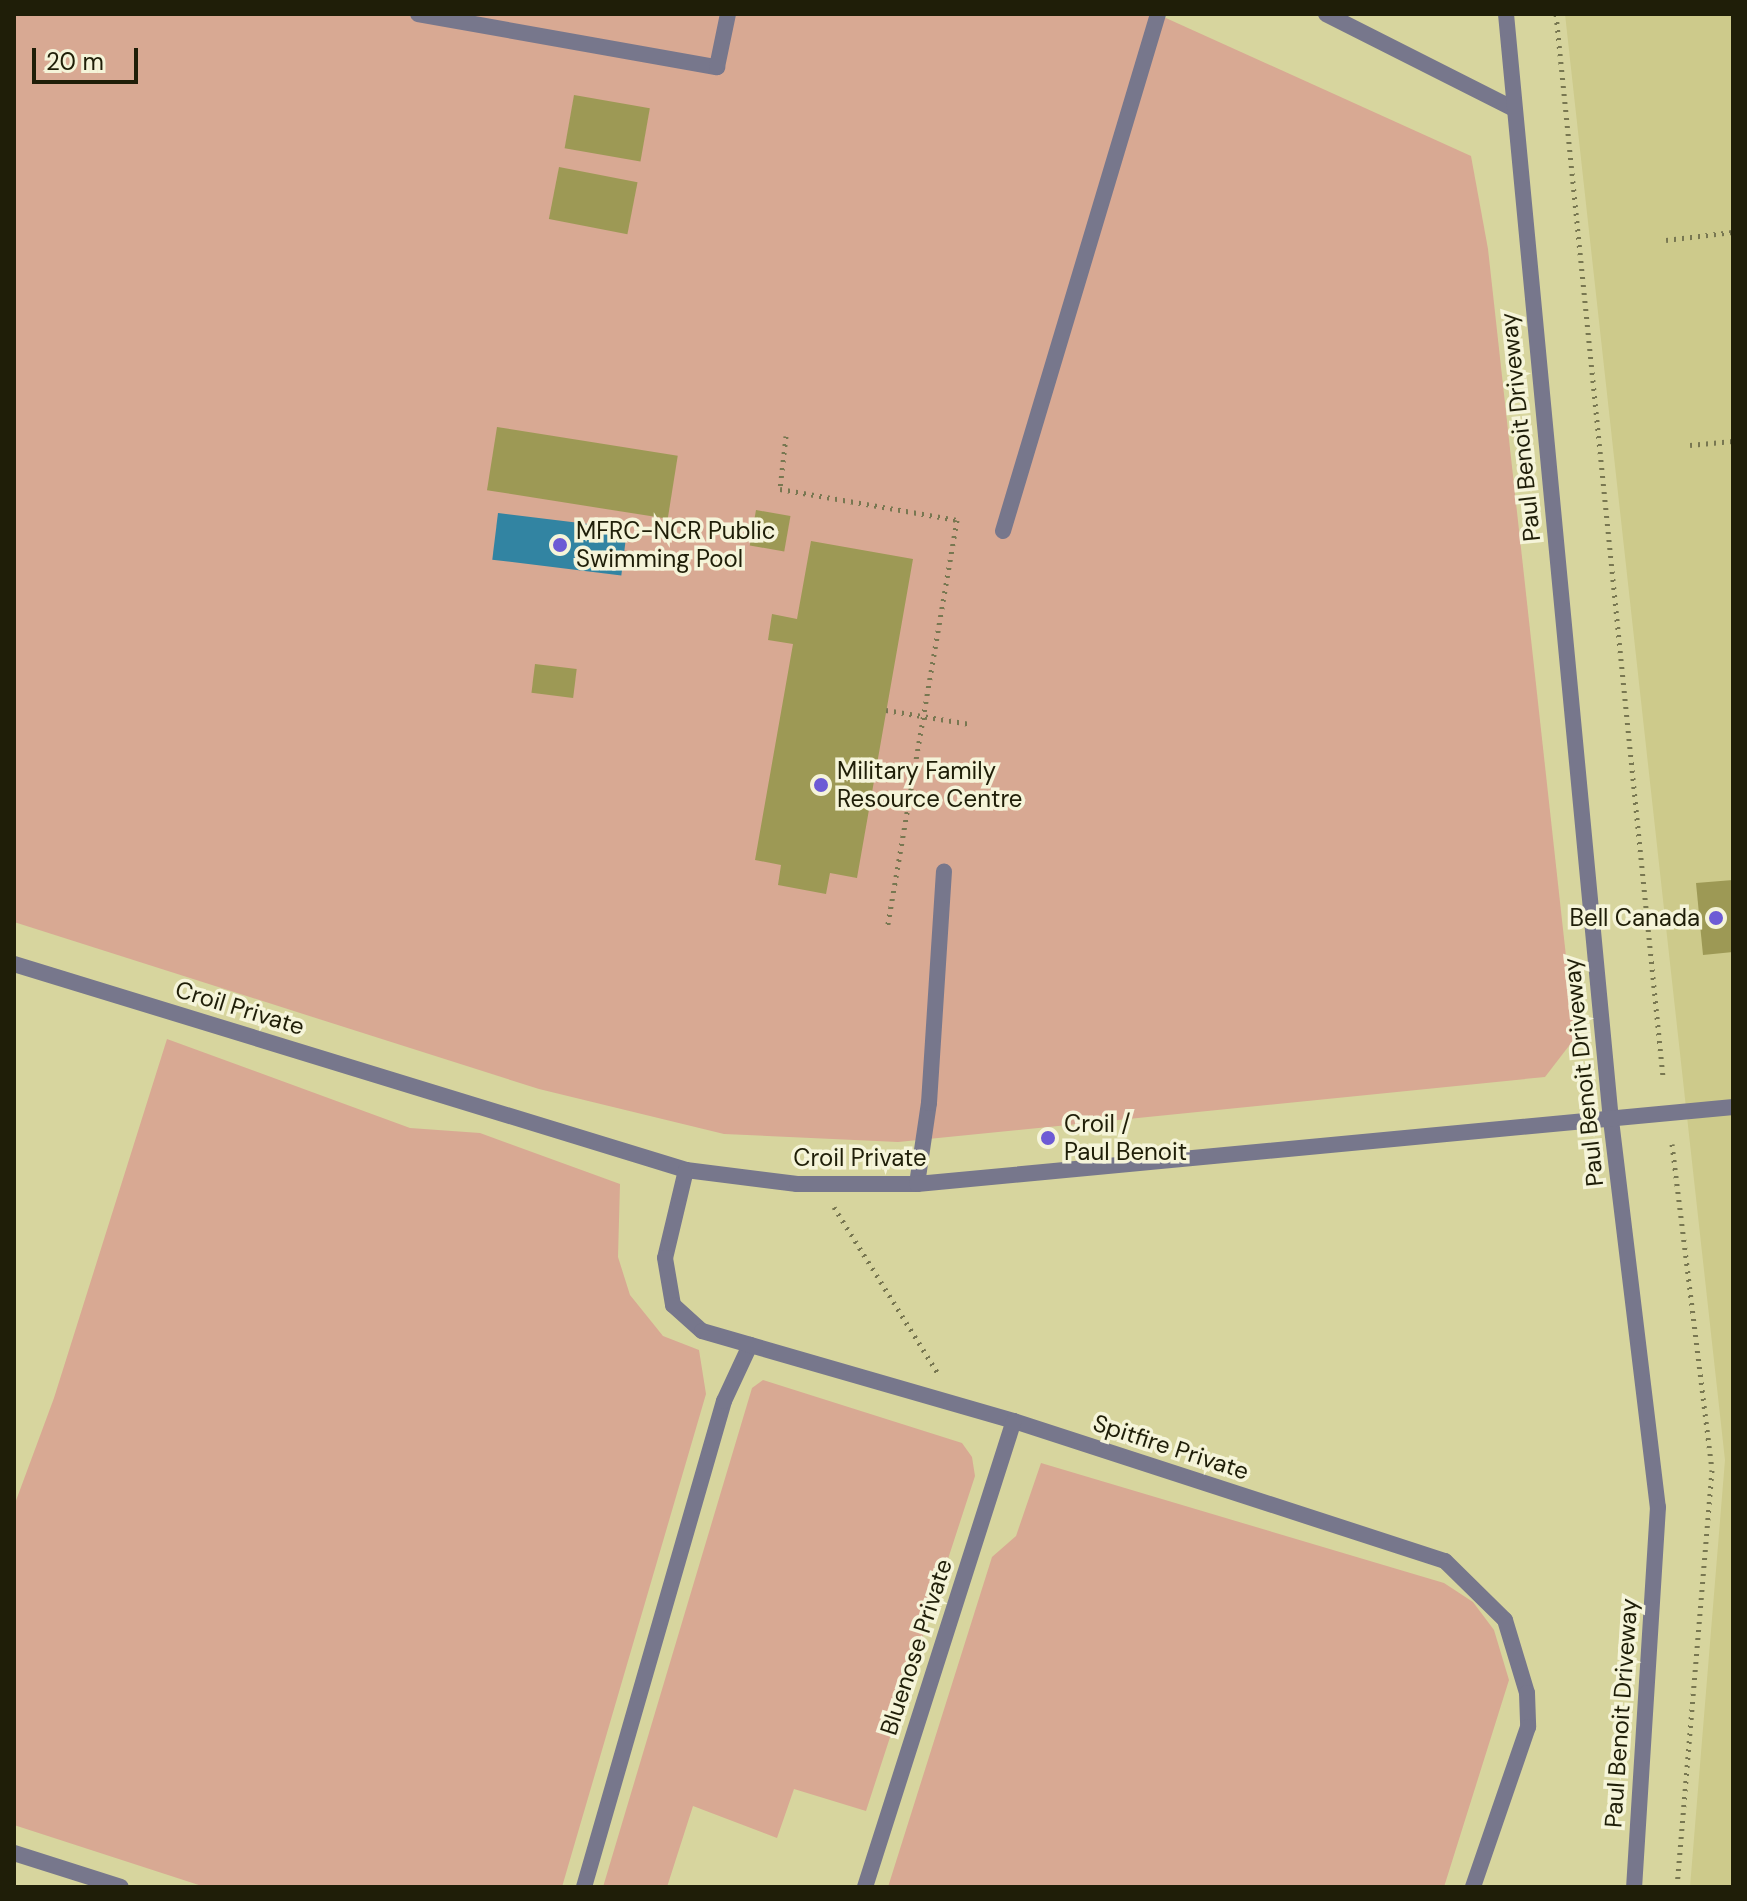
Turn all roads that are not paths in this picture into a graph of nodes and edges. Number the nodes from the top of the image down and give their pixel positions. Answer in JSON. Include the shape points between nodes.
{"nodes":[{"id":1,"x":418,"y":14,"type":"edge"},
{"id":2,"x":728,"y":14,"type":"edge"},
{"id":3,"x":1158,"y":14,"type":"edge"},
{"id":4,"x":1326,"y":14,"type":"edge"},
{"id":5,"x":1506,"y":14,"type":"edge"},
{"id":6,"x":1514,"y":109,"type":"junction"},
{"id":7,"x":1003,"y":531,"type":"dead end"},
{"id":8,"x":944,"y":871,"type":"dead end"},
{"id":9,"x":14,"y":964,"type":"edge"},
{"id":10,"x":1733,"y":1107,"type":"edge"},
{"id":11,"x":1611,"y":1120,"type":"junction"},
{"id":12,"x":686,"y":1170,"type":"junction"},
{"id":13,"x":917,"y":1184,"type":"junction"},
{"id":14,"x":750,"y":1345,"type":"junction"},
{"id":15,"x":1014,"y":1421,"type":"junction"},
{"id":16,"x":14,"y":1853,"type":"edge"},
{"id":17,"x":121,"y":1887,"type":"edge"},
{"id":18,"x":584,"y":1887,"type":"edge"},
{"id":19,"x":865,"y":1887,"type":"edge"},
{"id":20,"x":1473,"y":1887,"type":"edge"},
{"id":21,"x":1634,"y":1887,"type":"edge"},
{"id":22,"x":1641,"y":1887,"type":"edge"}],
"edges":[{"from":1,"to":2,"type":"street","via":[[717,67]]},
{"from":3,"to":7,"type":"street"},
{"from":4,"to":6,"type":"street"},
{"from":5,"to":6,"type":"street","name":"Paul Benoit Driveway"},
{"from":6,"to":11,"type":"street","name":"Paul Benoit Driveway"},
{"from":8,"to":13,"type":"street","via":[[929,1103]]},
{"from":9,"to":12,"type":"street","name":"Croil Private"},
{"from":10,"to":11,"type":"street","name":"Croil Private"},
{"from":11,"to":13,"type":"street","name":"Croil Private"},
{"from":11,"to":21,"type":"street","name":"Paul Benoit Driveway","via":[[1658,1507]]},
{"from":12,"to":13,"type":"street","name":"Croil Private","via":[[819,1184]]},
{"from":12,"to":14,"type":"street","name":"Spitfire Private","via":[[665,1258],[673,1305],[702,1331]]},
{"from":14,"to":15,"type":"street","name":"Spitfire Private"},
{"from":14,"to":18,"type":"street","via":[[724,1401]]},
{"from":15,"to":19,"type":"street","name":"Bluenose Private"},
{"from":15,"to":20,"type":"street","name":"Spitfire Private","via":[[1445,1561],[1505,1620],[1527,1693],[1528,1727]]},
{"from":16,"to":17,"type":"street"},
{"from":21,"to":22,"type":"street"}]}
